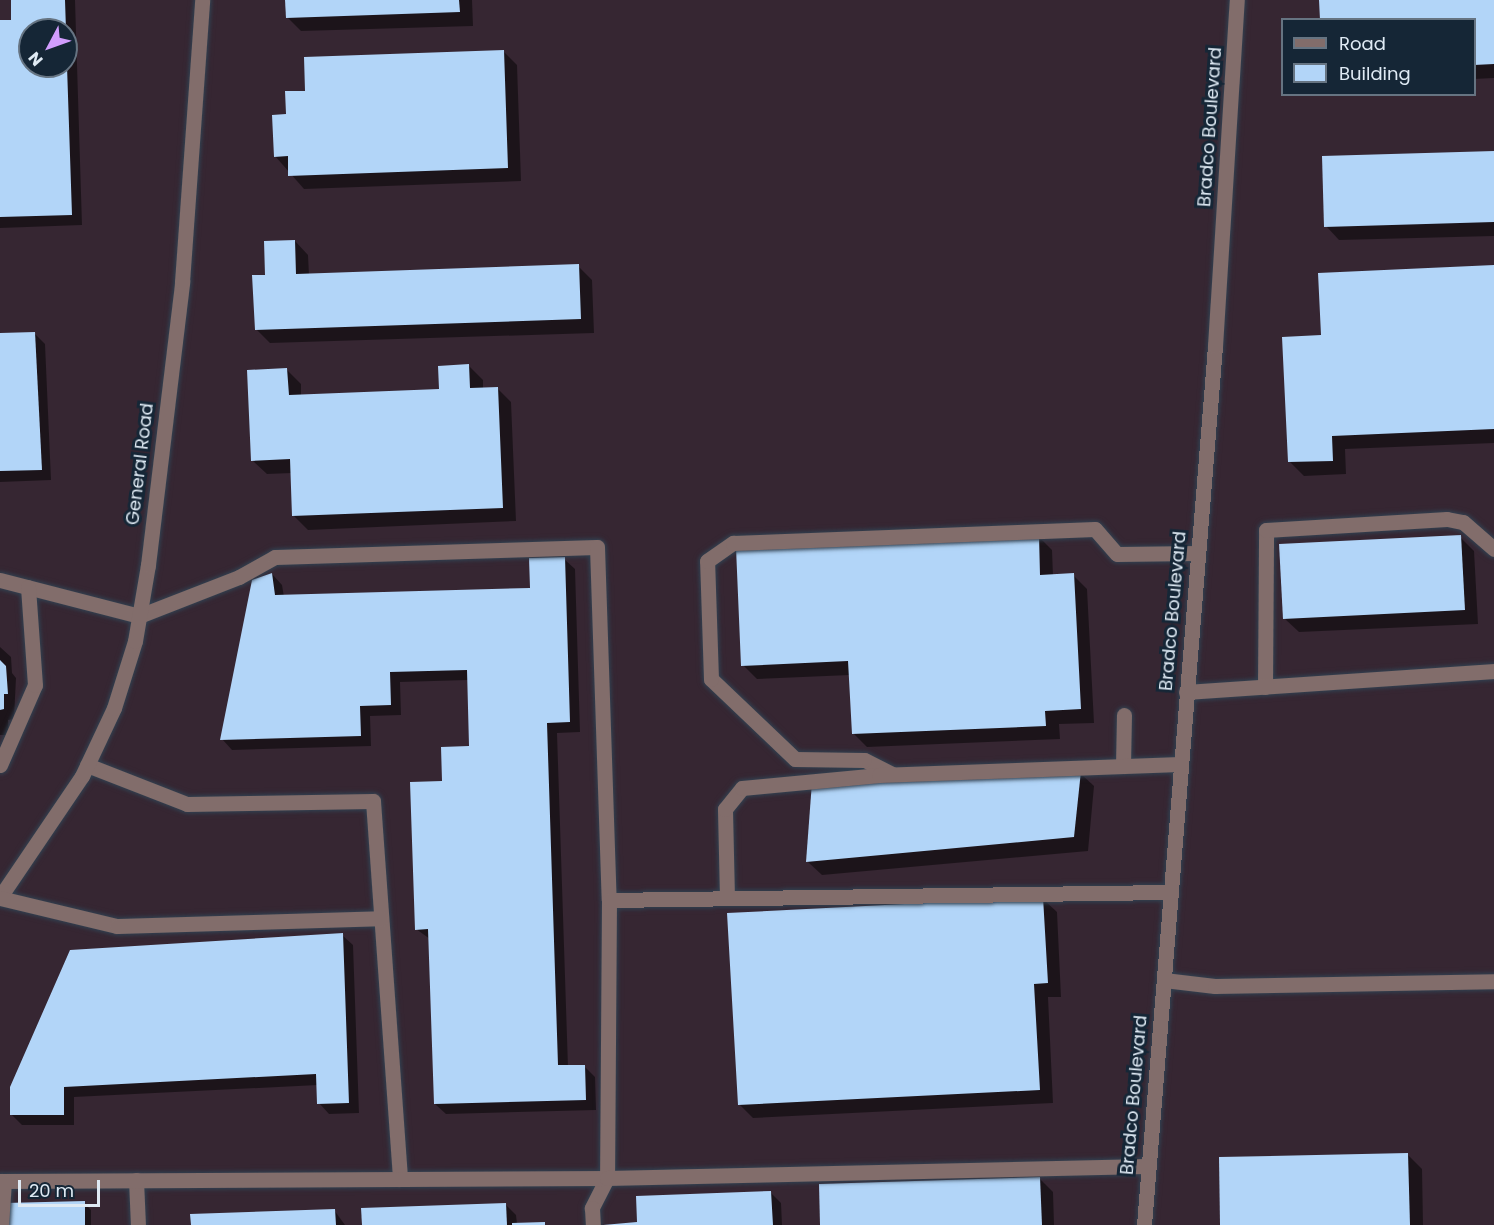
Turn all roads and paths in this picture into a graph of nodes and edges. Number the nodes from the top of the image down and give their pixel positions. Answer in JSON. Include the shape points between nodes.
{"nodes":[{"id":1,"x":202,"y":0,"type":"edge"},
{"id":2,"x":1237,"y":0,"type":"edge"},
{"id":3,"x":1494,"y":549,"type":"edge"},
{"id":4,"x":1198,"y":552,"type":"junction"},
{"id":5,"x":0,"y":580,"type":"edge"},
{"id":6,"x":28,"y":587,"type":"junction"},
{"id":7,"x":139,"y":616,"type":"junction"},
{"id":8,"x":1494,"y":671,"type":"edge"},
{"id":9,"x":1265,"y":687,"type":"junction"},
{"id":10,"x":1186,"y":692,"type":"junction"},
{"id":11,"x":1124,"y":715,"type":"dead end"},
{"id":12,"x":1180,"y":764,"type":"junction"},
{"id":13,"x":0,"y":765,"type":"edge"},
{"id":14,"x":87,"y":765,"type":"junction"},
{"id":15,"x":1123,"y":766,"type":"junction"},
{"id":16,"x":892,"y":774,"type":"junction"},
{"id":17,"x":1169,"y":892,"type":"junction"},
{"id":18,"x":0,"y":897,"type":"edge"},
{"id":19,"x":727,"y":898,"type":"junction"},
{"id":20,"x":609,"y":900,"type":"junction"},
{"id":21,"x":381,"y":918,"type":"junction"},
{"id":22,"x":1164,"y":980,"type":"junction"},
{"id":23,"x":1494,"y":981,"type":"edge"},
{"id":24,"x":1146,"y":1166,"type":"junction"},
{"id":25,"x":607,"y":1178,"type":"junction"},
{"id":26,"x":400,"y":1179,"type":"junction"},
{"id":27,"x":136,"y":1180,"type":"junction"},
{"id":28,"x":2,"y":1181,"type":"edge"},
{"id":29,"x":1,"y":1225,"type":"edge"},
{"id":30,"x":138,"y":1225,"type":"edge"},
{"id":31,"x":593,"y":1225,"type":"edge"},
{"id":32,"x":1143,"y":1225,"type":"edge"}],
"edges":[{"from":1,"to":7,"type":"street","name":"General Road","via":[[182,282]]},
{"from":2,"to":4,"type":"street","name":"Bradco Boulevard"},
{"from":3,"to":9,"type":"street","via":[[1463,522],[1447,519],[1266,530]]},
{"from":4,"to":10,"type":"street","name":"Bradco Boulevard"},
{"from":4,"to":16,"type":"street","via":[[1117,554],[1095,529],[733,543],[706,561],[711,679],[795,759],[864,760]]},
{"from":5,"to":6,"type":"street"},
{"from":6,"to":7,"type":"street"},
{"from":6,"to":13,"type":"street","via":[[35,685]]},
{"from":7,"to":14,"type":"street","name":"General Road","via":[[114,708]]},
{"from":7,"to":20,"type":"street","via":[[239,577],[275,557],[597,547]]},
{"from":8,"to":9,"type":"street"},
{"from":9,"to":10,"type":"street"},
{"from":10,"to":12,"type":"street","name":"Bradco Boulevard"},
{"from":11,"to":15,"type":"street"},
{"from":12,"to":15,"type":"street"},
{"from":12,"to":17,"type":"street","name":"Bradco Boulevard"},
{"from":14,"to":18,"type":"street","name":"General Road","via":[[57,818]]},
{"from":14,"to":21,"type":"street","via":[[187,804],[373,801]]},
{"from":15,"to":16,"type":"street"},
{"from":16,"to":19,"type":"street","via":[[742,788],[725,809]]},
{"from":17,"to":19,"type":"street"},
{"from":17,"to":22,"type":"street","name":"Bradco Boulevard"},
{"from":18,"to":21,"type":"street","via":[[117,926]]},
{"from":19,"to":20,"type":"street"},
{"from":20,"to":25,"type":"street"},
{"from":21,"to":26,"type":"street"},
{"from":22,"to":23,"type":"street","via":[[1215,986]]},
{"from":22,"to":24,"type":"street","name":"Bradco Boulevard"},
{"from":24,"to":25,"type":"street"},
{"from":24,"to":32,"type":"street","name":"Bradco Boulevard"},
{"from":25,"to":26,"type":"street"},
{"from":25,"to":31,"type":"street","via":[[592,1208]]},
{"from":26,"to":27,"type":"street"},
{"from":27,"to":28,"type":"street"},
{"from":27,"to":30,"type":"street"},
{"from":28,"to":29,"type":"street"}]}
